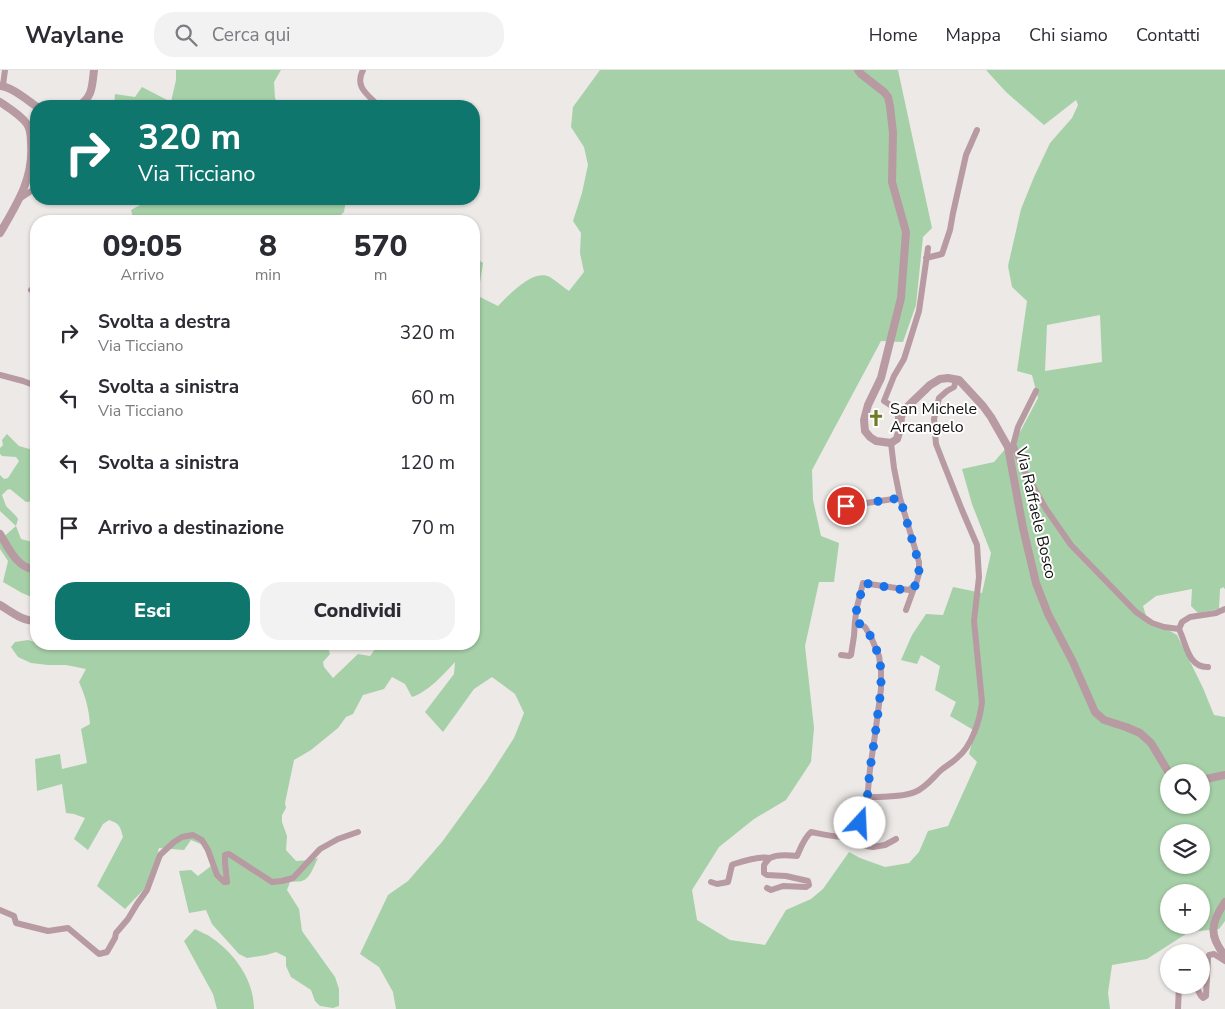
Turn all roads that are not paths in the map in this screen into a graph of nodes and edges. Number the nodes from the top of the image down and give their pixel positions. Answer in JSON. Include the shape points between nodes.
{"nodes":[{"id":1,"x":5,"y":70,"type":"edge"},
{"id":2,"x":94,"y":70,"type":"edge"},
{"id":3,"x":363,"y":70,"type":"edge"},
{"id":4,"x":858,"y":70,"type":"edge"},
{"id":5,"x":1,"y":86,"type":"edge"},
{"id":6,"x":86,"y":100,"type":"edge"},
{"id":7,"x":373,"y":100,"type":"edge"},
{"id":8,"x":0,"y":102,"type":"edge"},
{"id":9,"x":30,"y":102,"type":"edge"},
{"id":10,"x":977,"y":130,"type":"dead end"},
{"id":11,"x":30,"y":131,"type":"edge"},
{"id":12,"x":30,"y":163,"type":"edge"},
{"id":13,"x":30,"y":192,"type":"edge"},
{"id":14,"x":19,"y":200,"type":"junction"},
{"id":15,"x":0,"y":233,"type":"edge"},
{"id":16,"x":928,"y":248,"type":"dead end"},
{"id":17,"x":926,"y":258,"type":"junction"},
{"id":18,"x":0,"y":375,"type":"edge"},
{"id":19,"x":956,"y":380,"type":"junction"},
{"id":20,"x":30,"y":384,"type":"edge"},
{"id":21,"x":1036,"y":391,"type":"dead end"},
{"id":22,"x":900,"y":429,"type":"junction"},
{"id":23,"x":891,"y":443,"type":"junction"},
{"id":24,"x":1014,"y":446,"type":"junction"},
{"id":25,"x":1010,"y":454,"type":"junction"},
{"id":26,"x":900,"y":498,"type":"junction"},
{"id":27,"x":841,"y":520,"type":"dead end"},
{"id":28,"x":0,"y":534,"type":"edge"},
{"id":29,"x":30,"y":569,"type":"edge"},
{"id":30,"x":916,"y":584,"type":"junction"},
{"id":31,"x":0,"y":605,"type":"edge"},
{"id":32,"x":1225,"y":609,"type":"edge"},
{"id":33,"x":906,"y":610,"type":"dead end"},
{"id":34,"x":30,"y":620,"type":"edge"},
{"id":35,"x":855,"y":621,"type":"junction"},
{"id":36,"x":1179,"y":628,"type":"junction"},
{"id":37,"x":841,"y":655,"type":"dead end"},
{"id":38,"x":1208,"y":667,"type":"dead end"},
{"id":39,"x":1164,"y":764,"type":"edge"},
{"id":40,"x":1225,"y":774,"type":"edge"},
{"id":41,"x":1210,"y":778,"type":"edge"},
{"id":42,"x":868,"y":797,"type":"junction"},
{"id":43,"x":358,"y":832,"type":"dead end"},
{"id":44,"x":856,"y":833,"type":"junction"},
{"id":45,"x":896,"y":839,"type":"dead end"},
{"id":46,"x":770,"y":858,"type":"junction"},
{"id":47,"x":712,"y":882,"type":"dead end"},
{"id":48,"x":766,"y":888,"type":"dead end"},
{"id":49,"x":1225,"y":902,"type":"edge"},
{"id":50,"x":0,"y":910,"type":"edge"},
{"id":51,"x":1210,"y":955,"type":"edge"},
{"id":52,"x":1225,"y":956,"type":"edge"},
{"id":53,"x":1225,"y":961,"type":"edge"},
{"id":54,"x":1179,"y":994,"type":"edge"},
{"id":55,"x":1178,"y":1009,"type":"edge"}],
"edges":[{"from":1,"to":5,"type":"street"},
{"from":2,"to":6,"type":"street","via":[[91,93]]},
{"from":3,"to":7,"type":"street","via":[[360,84]]},
{"from":4,"to":23,"type":"street","via":[[888,97],[893,133],[892,182],[906,232],[901,298],[881,378],[864,420],[865,431],[870,437]]},
{"from":5,"to":9,"type":"street"},
{"from":8,"to":11,"type":"street","via":[[24,121]]},
{"from":10,"to":17,"type":"street","via":[[966,155],[942,254]]},
{"from":12,"to":14,"type":"street"},
{"from":13,"to":14,"type":"street"},
{"from":14,"to":15,"type":"street"},
{"from":16,"to":17,"type":"street"},
{"from":17,"to":22,"type":"street","via":[[919,312],[904,359],[884,401],[898,410],[897,428]]},
{"from":18,"to":20,"type":"street"},
{"from":19,"to":22,"type":"street","via":[[940,379],[930,386],[904,410]]},
{"from":19,"to":25,"type":"street","name":"Via Raffaele Bosco","via":[[983,406]]},
{"from":19,"to":42,"type":"street","via":[[954,387],[939,398],[934,419],[936,444],[978,545],[979,577],[974,621],[981,714],[959,758],[929,783],[915,792]]},
{"from":21,"to":24,"type":"street","via":[[1018,427]]},
{"from":22,"to":23,"type":"street","via":[[897,439]]},
{"from":23,"to":26,"type":"street"},
{"from":24,"to":25,"type":"street"},
{"from":24,"to":36,"type":"street","via":[[1021,465],[1071,545],[1136,612],[1152,623]]},
{"from":25,"to":39,"type":"street","name":"Via Raffaele Bosco","via":[[1036,583],[1095,712],[1104,720],[1140,733],[1151,743]]},
{"from":26,"to":27,"type":"street","via":[[846,506]]},
{"from":26,"to":30,"type":"street","via":[[919,562]]},
{"from":28,"to":29,"type":"street","via":[[19,562]]},
{"from":30,"to":33,"type":"street"},
{"from":30,"to":35,"type":"street","via":[[904,590],[864,583]]},
{"from":31,"to":34,"type":"street"},
{"from":32,"to":36,"type":"street","via":[[1190,617]]},
{"from":35,"to":37,"type":"street","via":[[851,655]]},
{"from":35,"to":42,"type":"street","via":[[865,627],[871,637],[881,670]]},
{"from":36,"to":38,"type":"street","via":[[1190,658],[1202,667]]},
{"from":40,"to":41,"type":"street"},
{"from":42,"to":44,"type":"street","via":[[866,811]]},
{"from":43,"to":50,"type":"street","via":[[338,838],[320,849],[294,878],[272,882],[229,854],[225,855],[224,863],[228,882],[224,882],[217,875],[202,840],[192,835],[182,837],[160,855],[148,890],[116,933],[112,946],[102,954],[68,928],[48,931],[16,923],[14,916]]},
{"from":44,"to":45,"type":"street","via":[[866,846],[885,845]]},
{"from":44,"to":46,"type":"street","via":[[842,837],[812,832],[797,856]]},
{"from":46,"to":47,"type":"street","via":[[734,864],[728,882]]},
{"from":46,"to":48,"type":"street","via":[[764,865],[764,873],[808,881],[809,885]]},
{"from":49,"to":52,"type":"street","via":[[1216,918],[1213,933]]},
{"from":51,"to":53,"type":"street"},
{"from":54,"to":55,"type":"street"}]}
